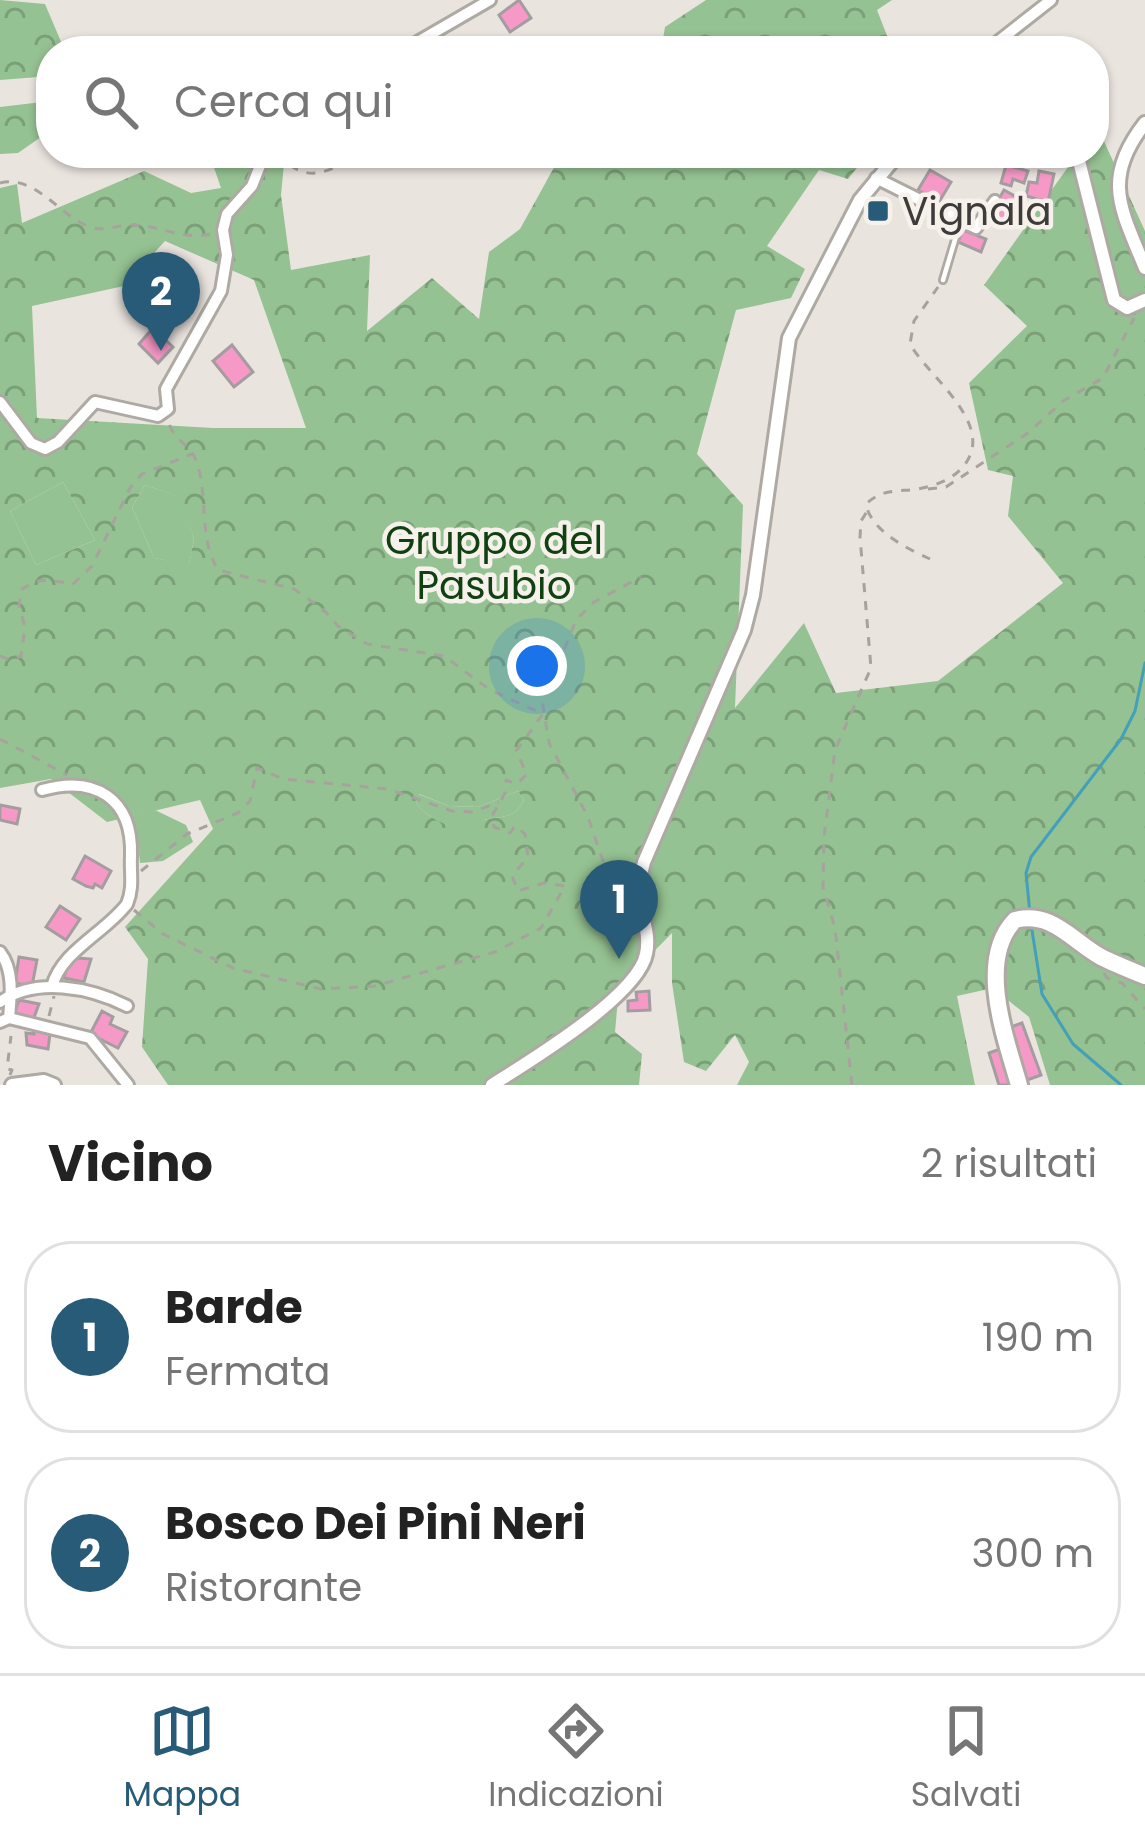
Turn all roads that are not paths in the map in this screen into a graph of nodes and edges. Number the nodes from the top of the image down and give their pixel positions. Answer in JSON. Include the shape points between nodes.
{"nodes":[{"id":1,"x":490,"y":0,"type":"edge"},
{"id":2,"x":1051,"y":0,"type":"edge"},
{"id":3,"x":428,"y":36,"type":"edge"},
{"id":4,"x":1005,"y":36,"type":"edge"},
{"id":5,"x":1145,"y":123,"type":"edge"},
{"id":6,"x":259,"y":168,"type":"edge"},
{"id":7,"x":885,"y":168,"type":"edge"},
{"id":8,"x":1080,"y":168,"type":"edge"},
{"id":9,"x":876,"y":178,"type":"junction"},
{"id":10,"x":995,"y":201,"type":"dead end"},
{"id":11,"x":960,"y":223,"type":"junction"},
{"id":12,"x":1145,"y":268,"type":"edge"},
{"id":13,"x":943,"y":280,"type":"road end"},
{"id":14,"x":1142,"y":303,"type":"edge"},
{"id":15,"x":0,"y":403,"type":"edge"},
{"id":16,"x":42,"y":790,"type":"dead end"},
{"id":17,"x":0,"y":952,"type":"edge"},
{"id":18,"x":1145,"y":976,"type":"edge"},
{"id":19,"x":52,"y":987,"type":"junction"},
{"id":20,"x":6,"y":998,"type":"edge"},
{"id":21,"x":127,"y":1006,"type":"dead end"},
{"id":22,"x":5,"y":1020,"type":"edge"},
{"id":23,"x":12,"y":1085,"type":"edge"},
{"id":24,"x":54,"y":1085,"type":"edge"},
{"id":25,"x":128,"y":1085,"type":"edge"},
{"id":26,"x":492,"y":1085,"type":"edge"},
{"id":27,"x":1019,"y":1085,"type":"edge"}],
"edges":[{"from":1,"to":3,"type":"street"},
{"from":2,"to":4,"type":"street"},
{"from":5,"to":12,"type":"street","via":[[1117,178],[1118,202]]},
{"from":6,"to":15,"type":"street","via":[[227,214],[220,291],[166,389],[168,410],[158,416],[95,402],[45,449]]},
{"from":7,"to":9,"type":"street"},
{"from":8,"to":14,"type":"street","via":[[1114,300],[1127,308]]},
{"from":9,"to":11,"type":"street"},
{"from":9,"to":26,"type":"street","via":[[789,338],[744,630],[644,862],[646,960],[637,978],[557,1044]]},
{"from":10,"to":11,"type":"street","via":[[976,228]]},
{"from":11,"to":13,"type":"lane"},
{"from":16,"to":19,"type":"street","via":[[82,785],[110,797],[130,824],[127,904],[65,963]]},
{"from":17,"to":20,"type":"street"},
{"from":18,"to":27,"type":"main road","via":[[1056,924],[1015,920],[1002,942],[996,997]]},
{"from":19,"to":20,"type":"street"},
{"from":19,"to":21,"type":"street"},
{"from":20,"to":22,"type":"street"},
{"from":22,"to":25,"type":"street","via":[[90,1038]]},
{"from":23,"to":24,"type":"street"}]}
